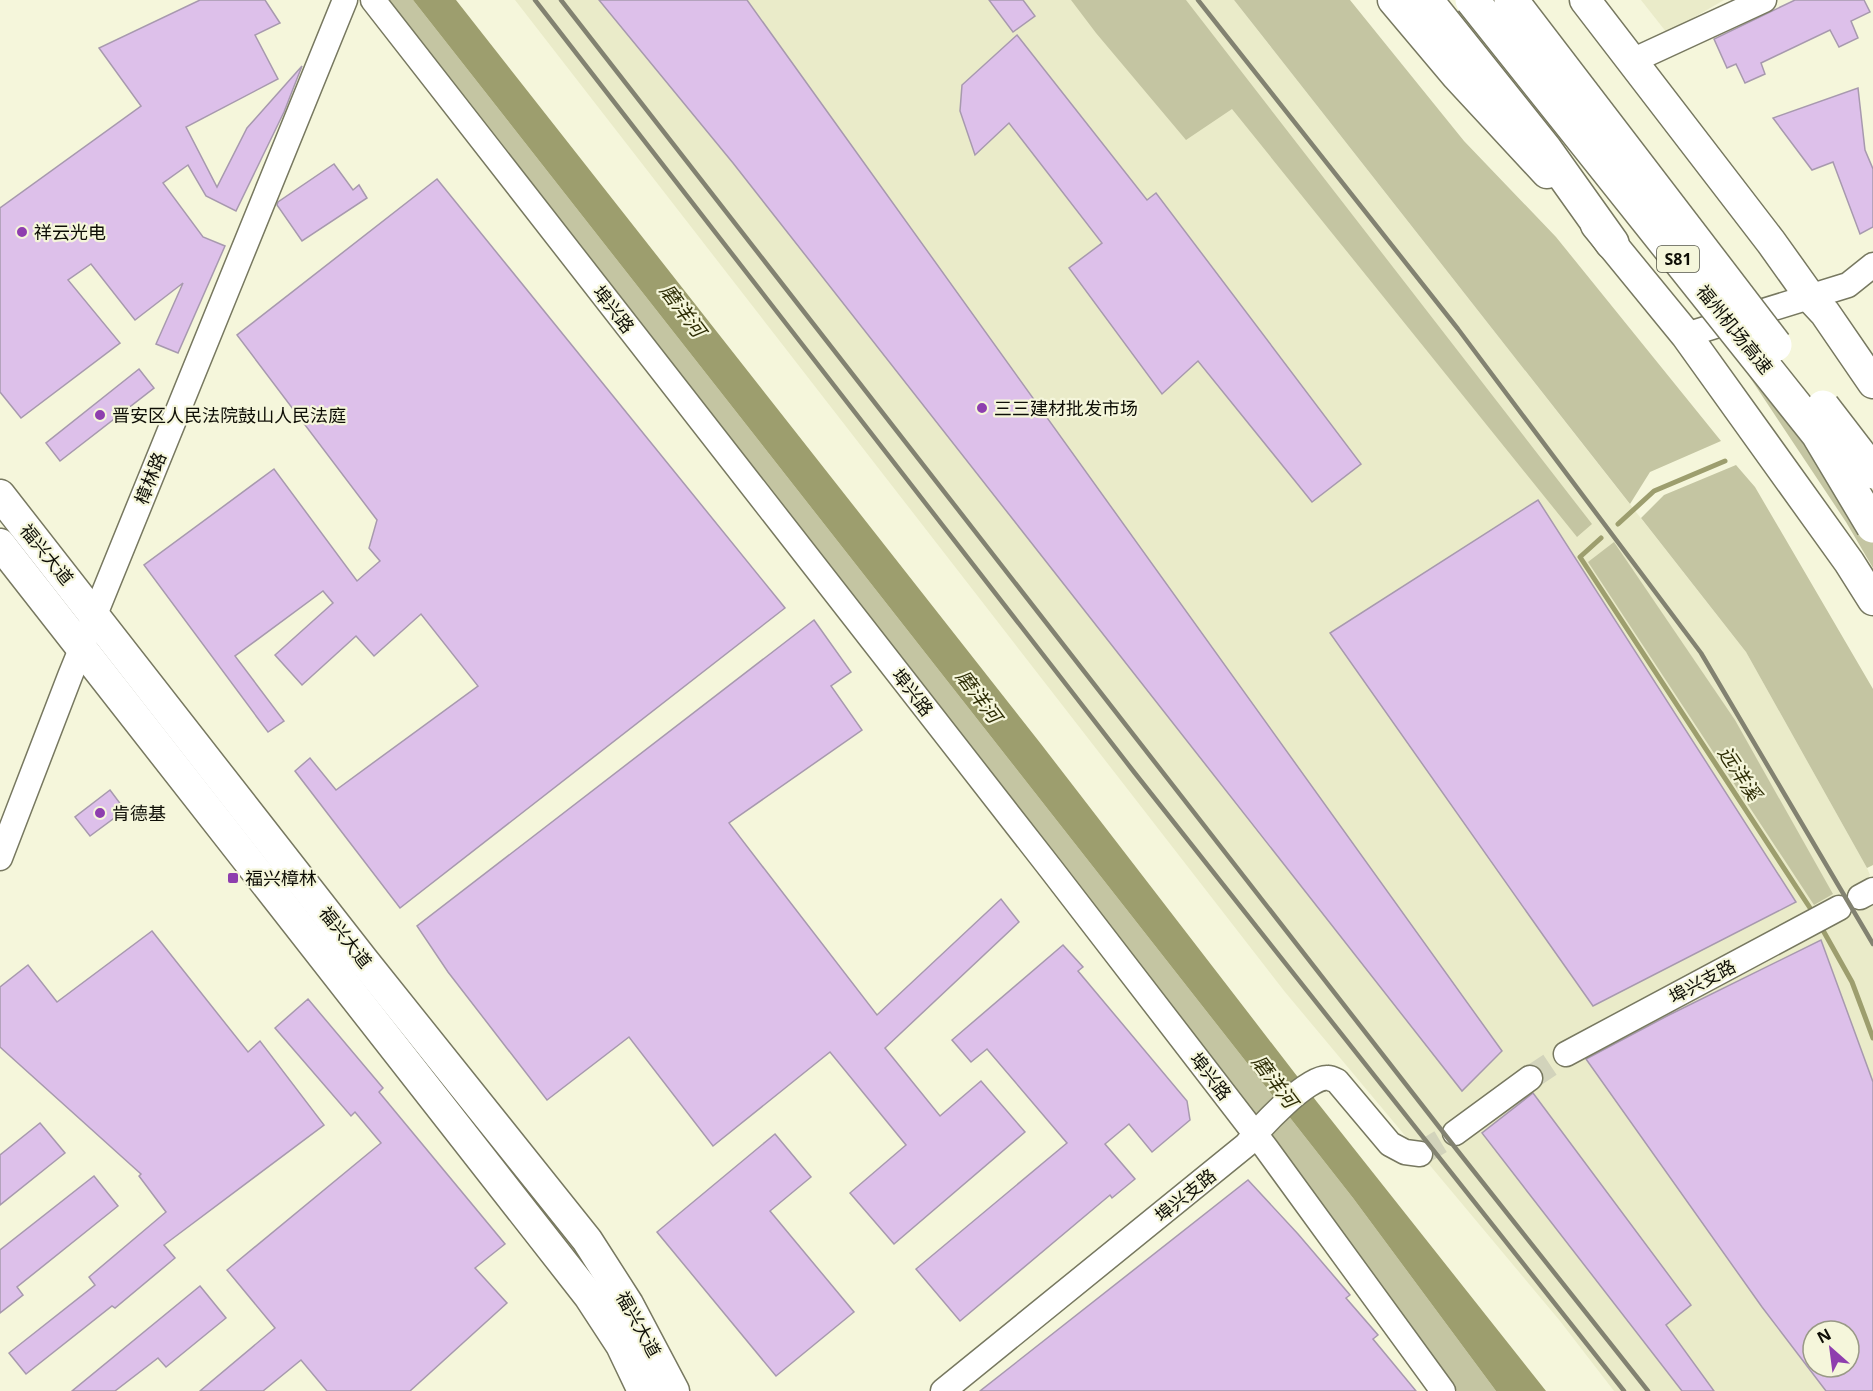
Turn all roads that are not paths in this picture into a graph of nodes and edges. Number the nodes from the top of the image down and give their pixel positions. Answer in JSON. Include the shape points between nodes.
{"nodes":[{"id":1,"x":345,"y":0,"type":"edge"},
{"id":2,"x":373,"y":0,"type":"edge"},
{"id":3,"x":1393,"y":0,"type":"edge"},
{"id":4,"x":1426,"y":0,"type":"edge"},
{"id":5,"x":1472,"y":0,"type":"edge"},
{"id":6,"x":1511,"y":0,"type":"edge"},
{"id":7,"x":1585,"y":0,"type":"edge"},
{"id":8,"x":1764,"y":0,"type":"edge"},
{"id":9,"x":1632,"y":61,"type":"junction"},
{"id":10,"x":1612,"y":243,"type":"junction"},
{"id":11,"x":1873,"y":265,"type":"edge"},
{"id":12,"x":1811,"y":298,"type":"junction"},
{"id":13,"x":1686,"y":335,"type":"junction"},
{"id":14,"x":1873,"y":383,"type":"edge"},
{"id":15,"x":1873,"y":472,"type":"edge"},
{"id":16,"x":0,"y":495,"type":"edge"},
{"id":17,"x":1873,"y":526,"type":"edge"},
{"id":18,"x":0,"y":544,"type":"edge"},
{"id":19,"x":1873,"y":600,"type":"edge"},
{"id":20,"x":96,"y":616,"type":"junction"},
{"id":21,"x":82,"y":647,"type":"junction"},
{"id":22,"x":0,"y":858,"type":"edge"},
{"id":23,"x":1857,"y":899,"type":"edge"},
{"id":24,"x":1566,"y":1054,"type":"tunnel mouth"},
{"id":25,"x":1530,"y":1078,"type":"tunnel mouth"},
{"id":26,"x":1455,"y":1133,"type":"tunnel mouth"},
{"id":27,"x":1255,"y":1134,"type":"junction"},
{"id":28,"x":1420,"y":1154,"type":"dead end"},
{"id":29,"x":643,"y":1391,"type":"edge"},
{"id":30,"x":674,"y":1391,"type":"edge"},
{"id":31,"x":943,"y":1391,"type":"edge"},
{"id":32,"x":1443,"y":1391,"type":"edge"}],
"edges":[{"from":1,"to":20,"type":"street","name":"樟林路"},
{"from":2,"to":27,"type":"street","name":"埠兴路"},
{"from":3,"to":10,"type":"main road","via":[[1457,76]]},
{"from":4,"to":10,"type":"highway","via":[[1545,149]]},
{"from":5,"to":17,"type":"highway","name":"福州机场高速","number":"S81","bridge":true,"via":[[1818,435]]},
{"from":6,"to":15,"type":"highway","name":"福州机场高速","number":"S81","bridge":true},
{"from":7,"to":9,"type":"main road"},
{"from":8,"to":9,"type":"street"},
{"from":9,"to":12,"type":"main road"},
{"from":10,"to":13,"type":"main road"},
{"from":11,"to":12,"type":"street","via":[[1848,285]]},
{"from":12,"to":13,"type":"street"},
{"from":12,"to":14,"type":"main road"},
{"from":13,"to":19,"type":"main road"},
{"from":16,"to":20,"type":"main road","name":"福兴大道"},
{"from":18,"to":21,"type":"main road","name":"福兴大道"},
{"from":20,"to":21,"type":"street","name":"樟林路"},
{"from":20,"to":30,"type":"main road","name":"福兴大道","via":[[587,1240],[628,1304]]},
{"from":21,"to":22,"type":"street","name":"樟林路"},
{"from":21,"to":29,"type":"main road","name":"福兴大道","via":[[589,1296],[621,1345]]},
{"from":23,"to":24,"type":"street","name":"埠兴支路"},
{"from":25,"to":26,"type":"street"},
{"from":27,"to":28,"type":"street","name":"埠兴支路","via":[[1276,1110],[1320,1078],[1329,1077],[1337,1081],[1390,1144]]},
{"from":27,"to":31,"type":"street","name":"埠兴支路"},
{"from":27,"to":32,"type":"street","name":"埠兴路"}]}
